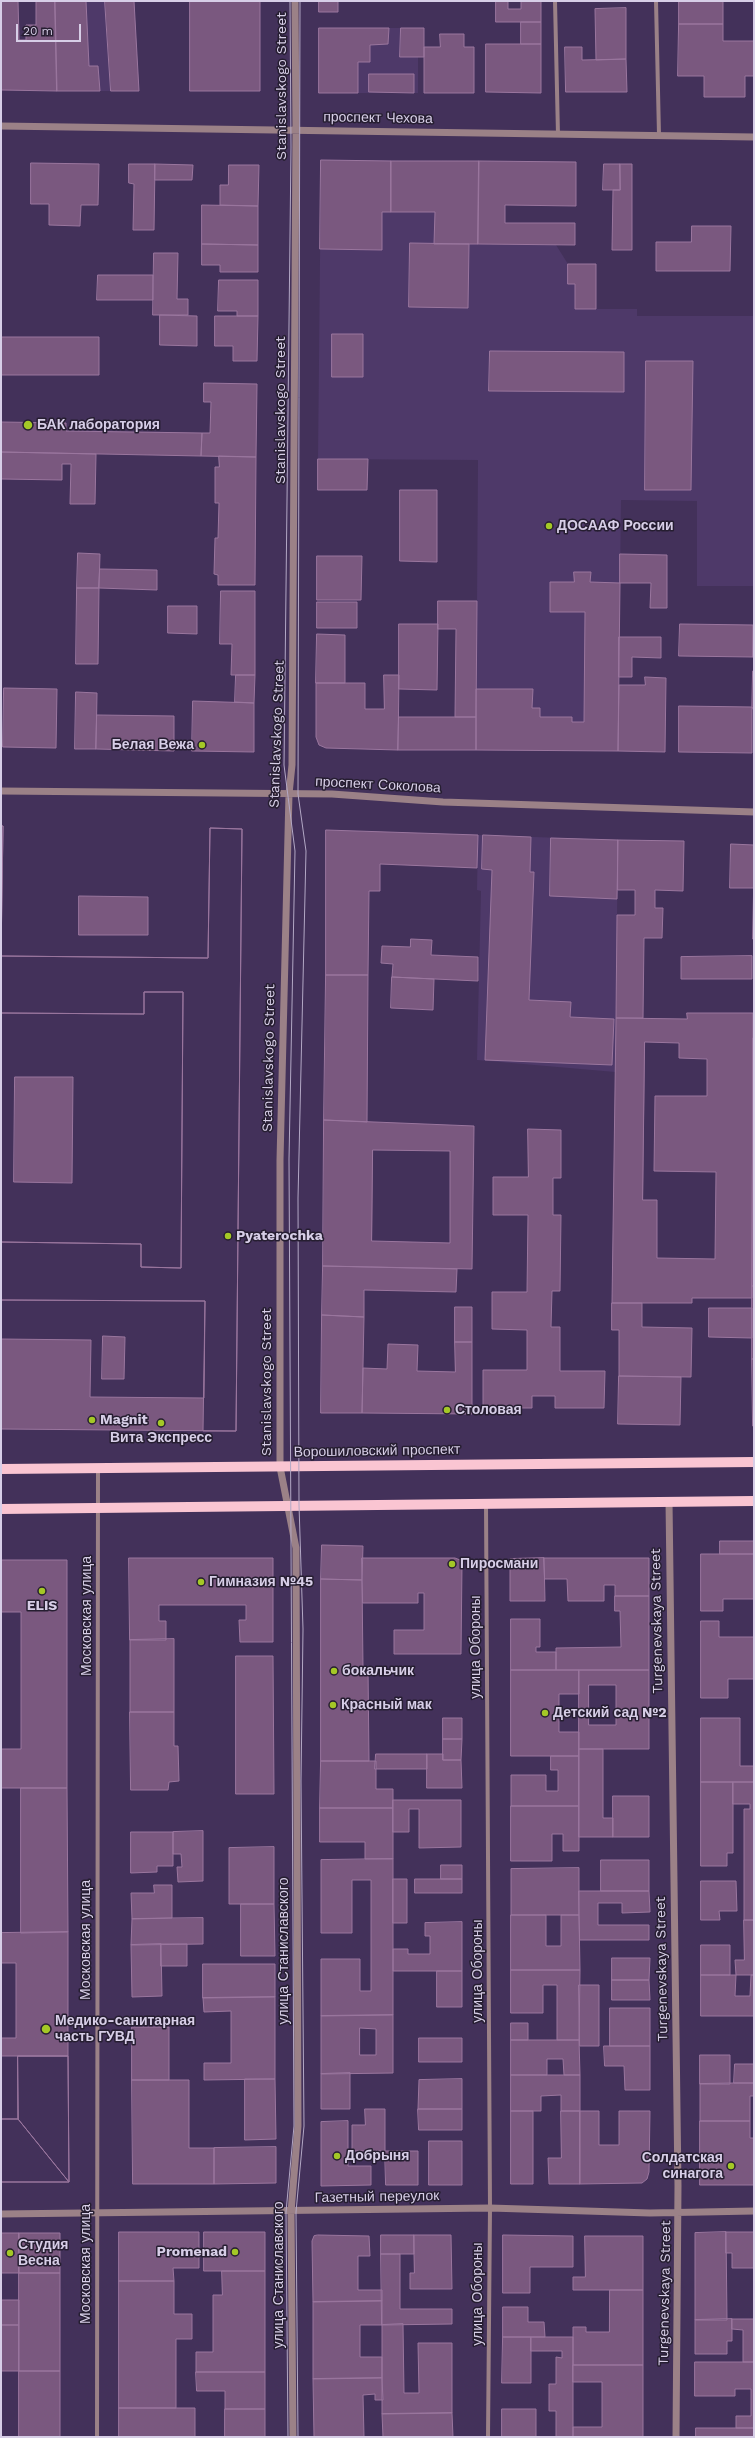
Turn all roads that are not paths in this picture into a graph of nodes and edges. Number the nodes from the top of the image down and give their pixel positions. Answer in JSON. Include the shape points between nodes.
{"nodes":[{"id":1,"x":295,"y":1,"type":"edge"},
{"id":2,"x":555,"y":1,"type":"edge"},
{"id":3,"x":656,"y":1,"type":"edge"},
{"id":4,"x":1,"y":126,"type":"edge"},
{"id":5,"x":296,"y":130,"type":"junction"},
{"id":6,"x":558,"y":135,"type":"junction"},
{"id":7,"x":659,"y":135,"type":"junction"},
{"id":8,"x":754,"y":137,"type":"edge"},
{"id":9,"x":1,"y":791,"type":"edge"},
{"id":10,"x":289,"y":794,"type":"junction"},
{"id":11,"x":754,"y":812,"type":"edge"},
{"id":12,"x":754,"y":1462,"type":"edge"},
{"id":13,"x":98,"y":1467,"type":"junction"},
{"id":14,"x":280,"y":1467,"type":"junction"},
{"id":15,"x":1,"y":1469,"type":"edge"},
{"id":16,"x":670,"y":1501,"type":"junction"},
{"id":17,"x":754,"y":1501,"type":"edge"},
{"id":18,"x":486,"y":1504,"type":"junction"},
{"id":19,"x":290,"y":1505,"type":"junction"},
{"id":20,"x":98,"y":1508,"type":"junction"},
{"id":21,"x":1,"y":1509,"type":"edge"},
{"id":22,"x":490,"y":2208,"type":"junction"},
{"id":23,"x":754,"y":2211,"type":"edge"},
{"id":24,"x":291,"y":2212,"type":"junction"},
{"id":25,"x":678,"y":2212,"type":"junction"},
{"id":26,"x":97,"y":2213,"type":"junction"},
{"id":27,"x":1,"y":2214,"type":"edge"},
{"id":28,"x":97,"y":2437,"type":"edge"},
{"id":29,"x":293,"y":2437,"type":"edge"},
{"id":30,"x":488,"y":2437,"type":"edge"},
{"id":31,"x":676,"y":2437,"type":"edge"}],
"edges":[{"from":1,"to":5,"type":"street","name":"Stanislavskogo Street"},
{"from":2,"to":6,"type":"street"},
{"from":3,"to":7,"type":"street"},
{"from":4,"to":5,"type":"street","name":"проспект Чехова"},
{"from":5,"to":6,"type":"street","name":"проспект Чехова"},
{"from":5,"to":10,"type":"street","name":"Stanislavskogo Street","via":[[292,757]]},
{"from":6,"to":7,"type":"street","name":"проспект Чехова"},
{"from":7,"to":8,"type":"street","name":"проспект Чехова"},
{"from":9,"to":10,"type":"street","name":"проспект Соколова"},
{"from":10,"to":11,"type":"street","name":"проспект Соколова","via":[[332,794],[443,802]]},
{"from":10,"to":14,"type":"street","name":"Stanislavskogo Street","via":[[280,1160]]},
{"from":12,"to":14,"type":"main road","name":"Ворошиловский проспект"},
{"from":13,"to":14,"type":"main road","name":"Ворошиловский проспект"},
{"from":13,"to":15,"type":"main road","name":"Ворошиловский проспект"},
{"from":13,"to":20,"type":"street","name":"Московская улица"},
{"from":14,"to":19,"type":"street","name":"улица Станиславского"},
{"from":16,"to":17,"type":"main road"},
{"from":16,"to":18,"type":"main road"},
{"from":16,"to":25,"type":"street","name":"Turgenevskaya Street"},
{"from":18,"to":19,"type":"main road"},
{"from":18,"to":22,"type":"street","name":"улица Обороны"},
{"from":19,"to":20,"type":"main road"},
{"from":19,"to":24,"type":"street","name":"улица Станиславского","via":[[296,1548],[298,2118]]},
{"from":20,"to":21,"type":"main road"},
{"from":20,"to":26,"type":"street","name":"Московская улица"},
{"from":22,"to":24,"type":"street","name":"Газетный переулок"},
{"from":22,"to":25,"type":"street","name":"Газетный переулок"},
{"from":22,"to":30,"type":"street","name":"улица Обороны"},
{"from":23,"to":25,"type":"street","name":"Газетный переулок"},
{"from":24,"to":26,"type":"street","name":"Газетный переулок"},
{"from":24,"to":29,"type":"street","name":"улица Станиславского"},
{"from":25,"to":31,"type":"street","name":"Turgenevskaya Street"},
{"from":26,"to":27,"type":"street","name":"Газетный переулок"},
{"from":26,"to":28,"type":"street","name":"Московская улица"}]}
